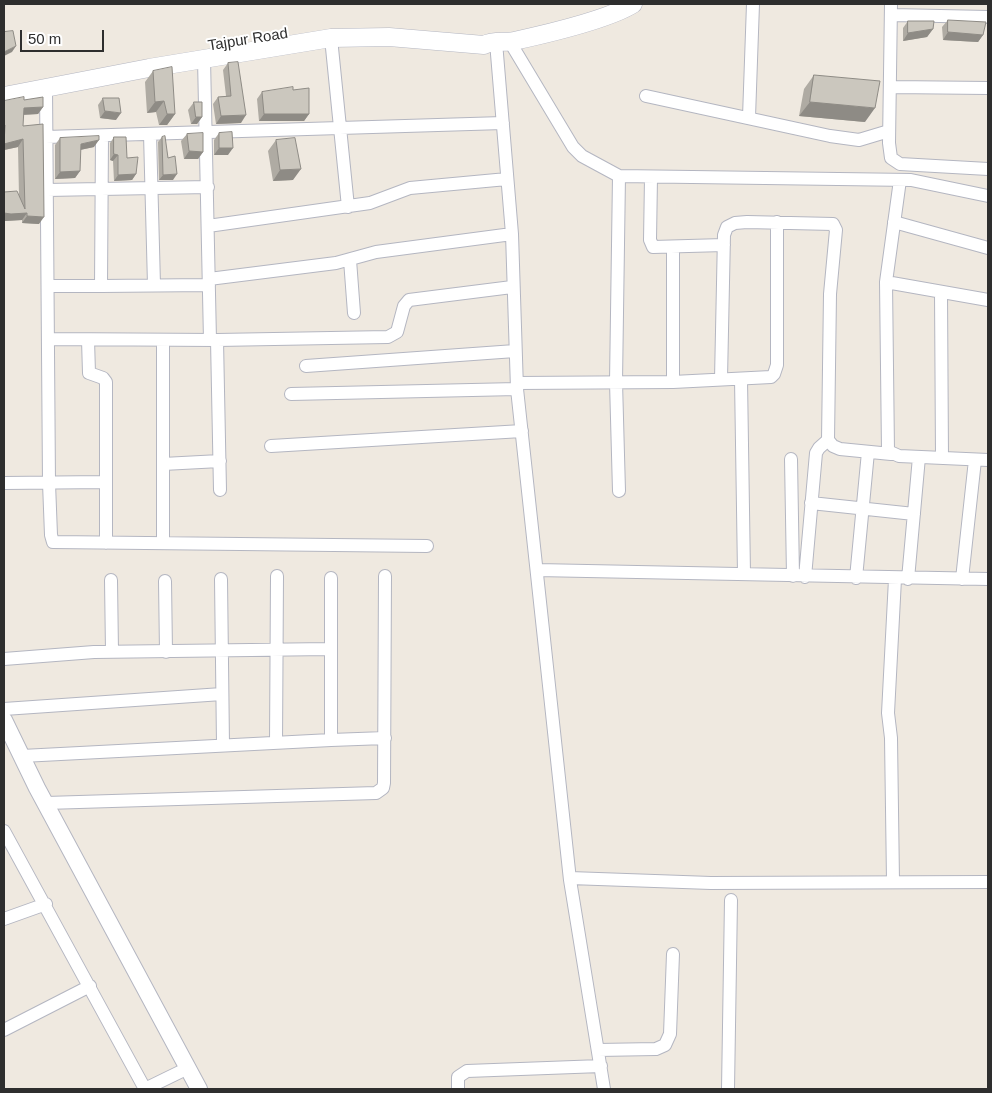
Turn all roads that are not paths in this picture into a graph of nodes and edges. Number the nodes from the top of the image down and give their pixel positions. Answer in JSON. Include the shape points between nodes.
{"nodes":[{"id":1,"x":633,"y":4,"type":"edge"},
{"id":2,"x":753,"y":4,"type":"edge"},
{"id":3,"x":891,"y":9,"type":"edge"},
{"id":4,"x":988,"y":17,"type":"edge"},
{"id":5,"x":331,"y":38,"type":"junction"},
{"id":6,"x":499,"y":42,"type":"junction"},
{"id":7,"x":204,"y":58,"type":"junction"},
{"id":8,"x":66,"y":78,"type":"junction"},
{"id":9,"x":4,"y":84,"type":"edge"},
{"id":10,"x":46,"y":87,"type":"junction"},
{"id":11,"x":891,"y":87,"type":"junction"},
{"id":12,"x":988,"y":88,"type":"edge"},
{"id":13,"x":4,"y":96,"type":"edge"},
{"id":14,"x":646,"y":96,"type":"dead end"},
{"id":15,"x":749,"y":117,"type":"junction"},
{"id":16,"x":503,"y":123,"type":"junction"},
{"id":17,"x":340,"y":127,"type":"junction"},
{"id":18,"x":889,"y":130,"type":"junction"},
{"id":19,"x":207,"y":132,"type":"junction"},
{"id":20,"x":150,"y":134,"type":"junction"},
{"id":21,"x":102,"y":136,"type":"junction"},
{"id":22,"x":46,"y":137,"type":"junction"},
{"id":23,"x":988,"y":169,"type":"edge"},
{"id":24,"x":619,"y":176,"type":"junction"},
{"id":25,"x":651,"y":178,"type":"junction"},
{"id":26,"x":507,"y":179,"type":"junction"},
{"id":27,"x":900,"y":180,"type":"junction"},
{"id":28,"x":208,"y":186,"type":"junction"},
{"id":29,"x":152,"y":188,"type":"junction"},
{"id":30,"x":102,"y":189,"type":"junction"},
{"id":31,"x":47,"y":190,"type":"junction"},
{"id":32,"x":988,"y":196,"type":"edge"},
{"id":33,"x":348,"y":206,"type":"junction"},
{"id":34,"x":777,"y":222,"type":"junction"},
{"id":35,"x":894,"y":222,"type":"junction"},
{"id":36,"x":208,"y":226,"type":"junction"},
{"id":37,"x":512,"y":234,"type":"junction"},
{"id":38,"x":724,"y":245,"type":"junction"},
{"id":39,"x":673,"y":248,"type":"junction"},
{"id":40,"x":988,"y":248,"type":"edge"},
{"id":41,"x":350,"y":260,"type":"junction"},
{"id":42,"x":209,"y":282,"type":"junction"},
{"id":43,"x":886,"y":282,"type":"junction"},
{"id":44,"x":49,"y":286,"type":"junction"},
{"id":45,"x":101,"y":286,"type":"junction"},
{"id":46,"x":154,"y":286,"type":"junction"},
{"id":47,"x":512,"y":287,"type":"junction"},
{"id":48,"x":941,"y":292,"type":"junction"},
{"id":49,"x":988,"y":300,"type":"edge"},
{"id":50,"x":354,"y":313,"type":"dead end"},
{"id":51,"x":49,"y":339,"type":"junction"},
{"id":52,"x":88,"y":340,"type":"junction"},
{"id":53,"x":163,"y":340,"type":"junction"},
{"id":54,"x":213,"y":340,"type":"junction"},
{"id":55,"x":515,"y":351,"type":"junction"},
{"id":56,"x":306,"y":366,"type":"dead end"},
{"id":57,"x":721,"y":379,"type":"junction"},
{"id":58,"x":741,"y":379,"type":"junction"},
{"id":59,"x":616,"y":382,"type":"junction"},
{"id":60,"x":673,"y":382,"type":"junction"},
{"id":61,"x":517,"y":386,"type":"junction"},
{"id":62,"x":291,"y":394,"type":"dead end"},
{"id":63,"x":522,"y":431,"type":"junction"},
{"id":64,"x":828,"y":440,"type":"junction"},
{"id":65,"x":271,"y":446,"type":"dead end"},
{"id":66,"x":868,"y":452,"type":"junction"},
{"id":67,"x":891,"y":454,"type":"junction"},
{"id":68,"x":919,"y":457,"type":"junction"},
{"id":69,"x":942,"y":458,"type":"junction"},
{"id":70,"x":791,"y":459,"type":"dead end"},
{"id":71,"x":975,"y":460,"type":"junction"},
{"id":72,"x":988,"y":460,"type":"edge"},
{"id":73,"x":220,"y":461,"type":"junction"},
{"id":74,"x":163,"y":464,"type":"junction"},
{"id":75,"x":106,"y":482,"type":"junction"},
{"id":76,"x":4,"y":483,"type":"edge"},
{"id":77,"x":50,"y":483,"type":"junction"},
{"id":78,"x":220,"y":490,"type":"dead end"},
{"id":79,"x":619,"y":491,"type":"dead end"},
{"id":80,"x":811,"y":504,"type":"junction"},
{"id":81,"x":863,"y":509,"type":"junction"},
{"id":82,"x":914,"y":514,"type":"junction"},
{"id":83,"x":106,"y":543,"type":"junction"},
{"id":84,"x":163,"y":543,"type":"junction"},
{"id":85,"x":427,"y":546,"type":"dead end"},
{"id":86,"x":537,"y":570,"type":"junction"},
{"id":87,"x":744,"y":574,"type":"junction"},
{"id":88,"x":278,"y":576,"type":"dead end"},
{"id":89,"x":385,"y":576,"type":"dead end"},
{"id":90,"x":799,"y":576,"type":"junction"},
{"id":91,"x":331,"y":578,"type":"dead end"},
{"id":92,"x":856,"y":578,"type":"junction"},
{"id":93,"x":221,"y":579,"type":"dead end"},
{"id":94,"x":895,"y":579,"type":"junction"},
{"id":95,"x":908,"y":579,"type":"junction"},
{"id":96,"x":962,"y":579,"type":"junction"},
{"id":97,"x":988,"y":579,"type":"edge"},
{"id":98,"x":111,"y":580,"type":"dead end"},
{"id":99,"x":165,"y":581,"type":"dead end"},
{"id":100,"x":329,"y":649,"type":"junction"},
{"id":101,"x":278,"y":650,"type":"junction"},
{"id":102,"x":223,"y":651,"type":"junction"},
{"id":103,"x":112,"y":652,"type":"junction"},
{"id":104,"x":166,"y":652,"type":"junction"},
{"id":105,"x":4,"y":659,"type":"edge"},
{"id":106,"x":222,"y":694,"type":"junction"},
{"id":107,"x":4,"y":709,"type":"edge"},
{"id":108,"x":4,"y":720,"type":"edge"},
{"id":109,"x":385,"y":738,"type":"junction"},
{"id":110,"x":331,"y":740,"type":"junction"},
{"id":111,"x":276,"y":742,"type":"junction"},
{"id":112,"x":223,"y":745,"type":"junction"},
{"id":113,"x":22,"y":756,"type":"junction"},
{"id":114,"x":46,"y":803,"type":"junction"},
{"id":115,"x":4,"y":830,"type":"edge"},
{"id":116,"x":570,"y":878,"type":"junction"},
{"id":117,"x":893,"y":881,"type":"junction"},
{"id":118,"x":988,"y":882,"type":"edge"},
{"id":119,"x":731,"y":900,"type":"dead end"},
{"id":120,"x":46,"y":904,"type":"junction"},
{"id":121,"x":4,"y":919,"type":"edge"},
{"id":122,"x":673,"y":954,"type":"dead end"},
{"id":123,"x":90,"y":986,"type":"junction"},
{"id":124,"x":4,"y":1030,"type":"edge"},
{"id":125,"x":598,"y":1050,"type":"junction"},
{"id":126,"x":601,"y":1066,"type":"junction"},
{"id":127,"x":188,"y":1068,"type":"junction"},
{"id":128,"x":145,"y":1089,"type":"edge"},
{"id":129,"x":199,"y":1089,"type":"edge"},
{"id":130,"x":458,"y":1089,"type":"edge"},
{"id":131,"x":604,"y":1089,"type":"edge"},
{"id":132,"x":728,"y":1089,"type":"edge"}],
"edges":[{"from":1,"to":6,"type":"main road","name":"Tajpur Road","via":[[548,33]]},
{"from":2,"to":15,"type":"street"},
{"from":3,"to":4,"type":"street"},
{"from":3,"to":11,"type":"street"},
{"from":5,"to":6,"type":"main road","name":"Tajpur Road","via":[[389,37],[484,46]]},
{"from":5,"to":7,"type":"main road","name":"Tajpur Road"},
{"from":5,"to":17,"type":"street"},
{"from":6,"to":8,"type":"main road","name":"Tajpur Road","via":[[485,35],[390,26],[330,27]]},
{"from":6,"to":16,"type":"street"},
{"from":6,"to":24,"type":"street","via":[[573,147],[582,156]]},
{"from":7,"to":8,"type":"main road","name":"Tajpur Road"},
{"from":7,"to":19,"type":"street"},
{"from":8,"to":9,"type":"main road","name":"Tajpur Road"},
{"from":8,"to":10,"type":"main road","name":"Tajpur Road"},
{"from":10,"to":13,"type":"main road","name":"Tajpur Road"},
{"from":10,"to":22,"type":"street"},
{"from":11,"to":12,"type":"street"},
{"from":11,"to":18,"type":"street"},
{"from":14,"to":15,"type":"street"},
{"from":15,"to":18,"type":"street","via":[[859,140]]},
{"from":16,"to":17,"type":"street"},
{"from":16,"to":26,"type":"street"},
{"from":17,"to":19,"type":"street"},
{"from":17,"to":33,"type":"street"},
{"from":18,"to":23,"type":"street","via":[[891,158],[900,164]]},
{"from":19,"to":20,"type":"street"},
{"from":19,"to":28,"type":"street"},
{"from":20,"to":21,"type":"street"},
{"from":20,"to":29,"type":"street"},
{"from":21,"to":22,"type":"street"},
{"from":21,"to":30,"type":"street"},
{"from":22,"to":31,"type":"street"},
{"from":24,"to":25,"type":"street"},
{"from":24,"to":59,"type":"street"},
{"from":25,"to":27,"type":"street"},
{"from":25,"to":39,"type":"street","via":[[650,244],[658,248]]},
{"from":26,"to":33,"type":"street","via":[[410,188],[370,203]]},
{"from":26,"to":37,"type":"street"},
{"from":27,"to":32,"type":"street","via":[[921,180]]},
{"from":27,"to":35,"type":"street"},
{"from":28,"to":29,"type":"street"},
{"from":28,"to":36,"type":"street"},
{"from":29,"to":30,"type":"street"},
{"from":29,"to":46,"type":"street"},
{"from":30,"to":31,"type":"street"},
{"from":30,"to":45,"type":"street"},
{"from":31,"to":44,"type":"street"},
{"from":33,"to":36,"type":"street"},
{"from":34,"to":38,"type":"street","via":[[732,224],[726,229]]},
{"from":34,"to":58,"type":"street","via":[[776,370],[766,378]]},
{"from":34,"to":64,"type":"street","via":[[829,223],[835,226],[830,294]]},
{"from":35,"to":40,"type":"street"},
{"from":35,"to":43,"type":"street"},
{"from":36,"to":42,"type":"street"},
{"from":37,"to":41,"type":"street","via":[[376,252]]},
{"from":37,"to":47,"type":"street"},
{"from":38,"to":39,"type":"street"},
{"from":38,"to":57,"type":"street"},
{"from":39,"to":60,"type":"street"},
{"from":41,"to":42,"type":"street"},
{"from":41,"to":50,"type":"street"},
{"from":42,"to":46,"type":"street"},
{"from":42,"to":54,"type":"street"},
{"from":43,"to":48,"type":"street"},
{"from":43,"to":67,"type":"street","via":[[887,448]]},
{"from":44,"to":45,"type":"street"},
{"from":44,"to":51,"type":"street"},
{"from":45,"to":46,"type":"street"},
{"from":47,"to":54,"type":"street","via":[[409,300],[404,306],[397,332],[388,337]]},
{"from":47,"to":55,"type":"street"},
{"from":48,"to":49,"type":"street"},
{"from":48,"to":69,"type":"street"},
{"from":51,"to":52,"type":"street"},
{"from":51,"to":77,"type":"street"},
{"from":52,"to":53,"type":"street"},
{"from":52,"to":75,"type":"street","via":[[87,370],[106,382]]},
{"from":53,"to":54,"type":"street"},
{"from":53,"to":74,"type":"street"},
{"from":54,"to":73,"type":"street"},
{"from":55,"to":56,"type":"street"},
{"from":55,"to":61,"type":"street"},
{"from":57,"to":58,"type":"street"},
{"from":57,"to":60,"type":"street"},
{"from":58,"to":87,"type":"street"},
{"from":59,"to":60,"type":"street"},
{"from":59,"to":61,"type":"street"},
{"from":59,"to":79,"type":"street"},
{"from":61,"to":62,"type":"street"},
{"from":61,"to":63,"type":"street"},
{"from":63,"to":65,"type":"street"},
{"from":63,"to":86,"type":"street"},
{"from":64,"to":66,"type":"street","via":[[833,446]]},
{"from":64,"to":80,"type":"street","via":[[816,453]]},
{"from":66,"to":67,"type":"street"},
{"from":66,"to":81,"type":"street"},
{"from":67,"to":68,"type":"street"},
{"from":68,"to":69,"type":"street"},
{"from":68,"to":82,"type":"street"},
{"from":69,"to":71,"type":"street"},
{"from":70,"to":90,"type":"street"},
{"from":71,"to":72,"type":"street"},
{"from":71,"to":96,"type":"street"},
{"from":73,"to":74,"type":"street"},
{"from":73,"to":78,"type":"street"},
{"from":74,"to":84,"type":"street"},
{"from":75,"to":77,"type":"street"},
{"from":75,"to":83,"type":"street"},
{"from":76,"to":77,"type":"street"},
{"from":77,"to":83,"type":"street","via":[[51,535],[54,542]]},
{"from":80,"to":81,"type":"street"},
{"from":80,"to":90,"type":"street"},
{"from":81,"to":82,"type":"street"},
{"from":81,"to":92,"type":"street"},
{"from":82,"to":95,"type":"street"},
{"from":83,"to":84,"type":"street"},
{"from":84,"to":85,"type":"street"},
{"from":86,"to":87,"type":"street"},
{"from":86,"to":116,"type":"street"},
{"from":87,"to":90,"type":"street"},
{"from":88,"to":101,"type":"street"},
{"from":89,"to":109,"type":"street"},
{"from":90,"to":92,"type":"street"},
{"from":91,"to":100,"type":"street"},
{"from":92,"to":94,"type":"street"},
{"from":93,"to":102,"type":"street"},
{"from":94,"to":95,"type":"street"},
{"from":94,"to":117,"type":"street","via":[[888,713]]},
{"from":95,"to":96,"type":"street"},
{"from":96,"to":97,"type":"street"},
{"from":98,"to":103,"type":"street"},
{"from":99,"to":104,"type":"street"},
{"from":100,"to":101,"type":"street"},
{"from":100,"to":110,"type":"street"},
{"from":101,"to":102,"type":"street"},
{"from":101,"to":111,"type":"street"},
{"from":102,"to":104,"type":"street"},
{"from":102,"to":106,"type":"street"},
{"from":103,"to":104,"type":"street"},
{"from":103,"to":105,"type":"street"},
{"from":106,"to":107,"type":"street"},
{"from":106,"to":112,"type":"street"},
{"from":108,"to":113,"type":"street"},
{"from":109,"to":110,"type":"street"},
{"from":109,"to":114,"type":"street","via":[[384,783],[376,793]]},
{"from":110,"to":111,"type":"street"},
{"from":111,"to":112,"type":"street"},
{"from":112,"to":113,"type":"street"},
{"from":113,"to":114,"type":"street"},
{"from":114,"to":127,"type":"street"},
{"from":115,"to":120,"type":"street"},
{"from":116,"to":117,"type":"street","via":[[712,882]]},
{"from":116,"to":125,"type":"street"},
{"from":117,"to":118,"type":"street"},
{"from":119,"to":132,"type":"street"},
{"from":120,"to":121,"type":"street"},
{"from":120,"to":123,"type":"street"},
{"from":122,"to":125,"type":"street","via":[[670,1034],[665,1045],[656,1049]]},
{"from":123,"to":124,"type":"street"},
{"from":123,"to":128,"type":"street"},
{"from":125,"to":126,"type":"street"},
{"from":126,"to":130,"type":"street","via":[[466,1071],[458,1077]]},
{"from":126,"to":131,"type":"street"},
{"from":127,"to":128,"type":"street"},
{"from":127,"to":129,"type":"street"}]}
